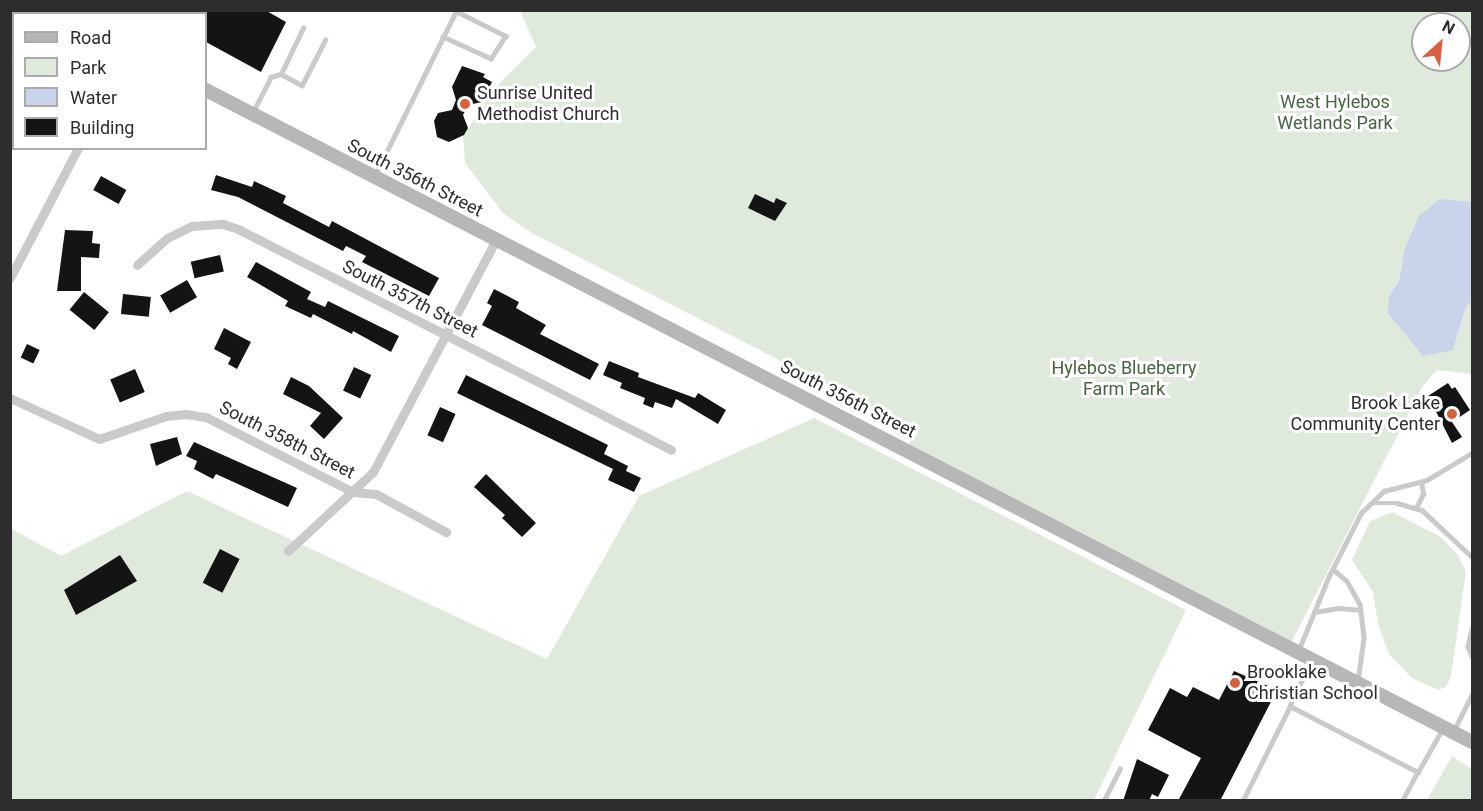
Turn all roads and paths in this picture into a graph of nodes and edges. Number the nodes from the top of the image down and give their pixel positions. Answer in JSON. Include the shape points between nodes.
{"nodes":[{"id":1,"x":303,"y":28,"type":"dead end"},
{"id":2,"x":443,"y":37,"type":"junction"},
{"id":3,"x":325,"y":40,"type":"dead end"},
{"id":4,"x":281,"y":74,"type":"junction"},
{"id":5,"x":207,"y":91,"type":"edge"},
{"id":6,"x":252,"y":114,"type":"junction"},
{"id":7,"x":77,"y":150,"type":"edge"},
{"id":8,"x":373,"y":177,"type":"junction"},
{"id":9,"x":496,"y":240,"type":"junction"},
{"id":10,"x":137,"y":265,"type":"dead end"},
{"id":11,"x":10,"y":278,"type":"edge"},
{"id":12,"x":445,"y":336,"type":"junction"},
{"id":13,"x":10,"y":398,"type":"edge"},
{"id":14,"x":670,"y":450,"type":"dead end"},
{"id":15,"x":1473,"y":453,"type":"edge"},
{"id":16,"x":1421,"y":482,"type":"junction"},
{"id":17,"x":353,"y":492,"type":"junction"},
{"id":18,"x":1372,"y":503,"type":"junction"},
{"id":19,"x":1416,"y":508,"type":"junction"},
{"id":20,"x":446,"y":532,"type":"dead end"},
{"id":21,"x":288,"y":551,"type":"dead end"},
{"id":22,"x":1473,"y":557,"type":"edge"},
{"id":23,"x":1333,"y":569,"type":"junction"},
{"id":24,"x":1360,"y":610,"type":"junction"},
{"id":25,"x":1314,"y":612,"type":"junction"},
{"id":26,"x":1473,"y":629,"type":"edge"},
{"id":27,"x":1298,"y":652,"type":"junction"},
{"id":28,"x":1473,"y":656,"type":"edge"},
{"id":29,"x":1312,"y":659,"type":"junction"},
{"id":30,"x":1358,"y":683,"type":"junction"},
{"id":31,"x":1473,"y":694,"type":"edge"},
{"id":32,"x":1290,"y":706,"type":"junction"},
{"id":33,"x":1448,"y":729,"type":"junction"},
{"id":34,"x":1473,"y":742,"type":"edge"},
{"id":35,"x":1120,"y":769,"type":"dead end"},
{"id":36,"x":1418,"y":772,"type":"junction"},
{"id":37,"x":1104,"y":801,"type":"edge"},
{"id":38,"x":1243,"y":801,"type":"edge"},
{"id":39,"x":1403,"y":801,"type":"edge"}],
"edges":[{"from":1,"to":4,"type":"lane"},
{"from":2,"to":2,"type":"lane","via":[[456,11],[506,36],[491,59]]},
{"from":2,"to":8,"type":"lane"},
{"from":3,"to":4,"type":"lane","via":[[302,85]]},
{"from":4,"to":6,"type":"lane","via":[[270,77]]},
{"from":5,"to":6,"type":"main road","name":"South 356th Street"},
{"from":6,"to":8,"type":"main road","name":"South 356th Street"},
{"from":7,"to":11,"type":"street"},
{"from":8,"to":9,"type":"main road","name":"South 356th Street"},
{"from":9,"to":12,"type":"street"},
{"from":9,"to":27,"type":"main road","name":"South 356th Street"},
{"from":10,"to":12,"type":"street","name":"South 357th Street","via":[[167,238],[192,226],[222,224]]},
{"from":12,"to":14,"type":"street","name":"South 357th Street"},
{"from":12,"to":17,"type":"street","via":[[381,460]]},
{"from":13,"to":17,"type":"street","name":"South 358th Street","via":[[99,439],[166,416],[206,417]]},
{"from":15,"to":16,"type":"lane"},
{"from":16,"to":18,"type":"lane","via":[[1384,491]]},
{"from":16,"to":19,"type":"lane","via":[[1423,494]]},
{"from":17,"to":20,"type":"street","name":"South 358th Street","via":[[376,494]]},
{"from":17,"to":21,"type":"street"},
{"from":18,"to":19,"type":"lane"},
{"from":18,"to":23,"type":"lane","via":[[1361,513]]},
{"from":19,"to":22,"type":"lane","via":[[1443,526]]},
{"from":23,"to":24,"type":"lane","via":[[1352,589]]},
{"from":23,"to":25,"type":"lane"},
{"from":24,"to":25,"type":"lane"},
{"from":24,"to":30,"type":"lane","via":[[1364,638]]},
{"from":25,"to":27,"type":"lane"},
{"from":26,"to":28,"type":"lane","via":[[1468,647]]},
{"from":27,"to":29,"type":"main road","name":"South 356th Street"},
{"from":29,"to":30,"type":"main road","name":"South 356th Street"},
{"from":29,"to":32,"type":"lane"},
{"from":30,"to":33,"type":"main road","name":"South 356th Street"},
{"from":31,"to":33,"type":"lane"},
{"from":32,"to":36,"type":"lane"},
{"from":32,"to":38,"type":"lane"},
{"from":33,"to":34,"type":"main road","name":"South 356th Street"},
{"from":33,"to":36,"type":"lane"},
{"from":35,"to":37,"type":"lane"},
{"from":36,"to":39,"type":"lane"}]}
